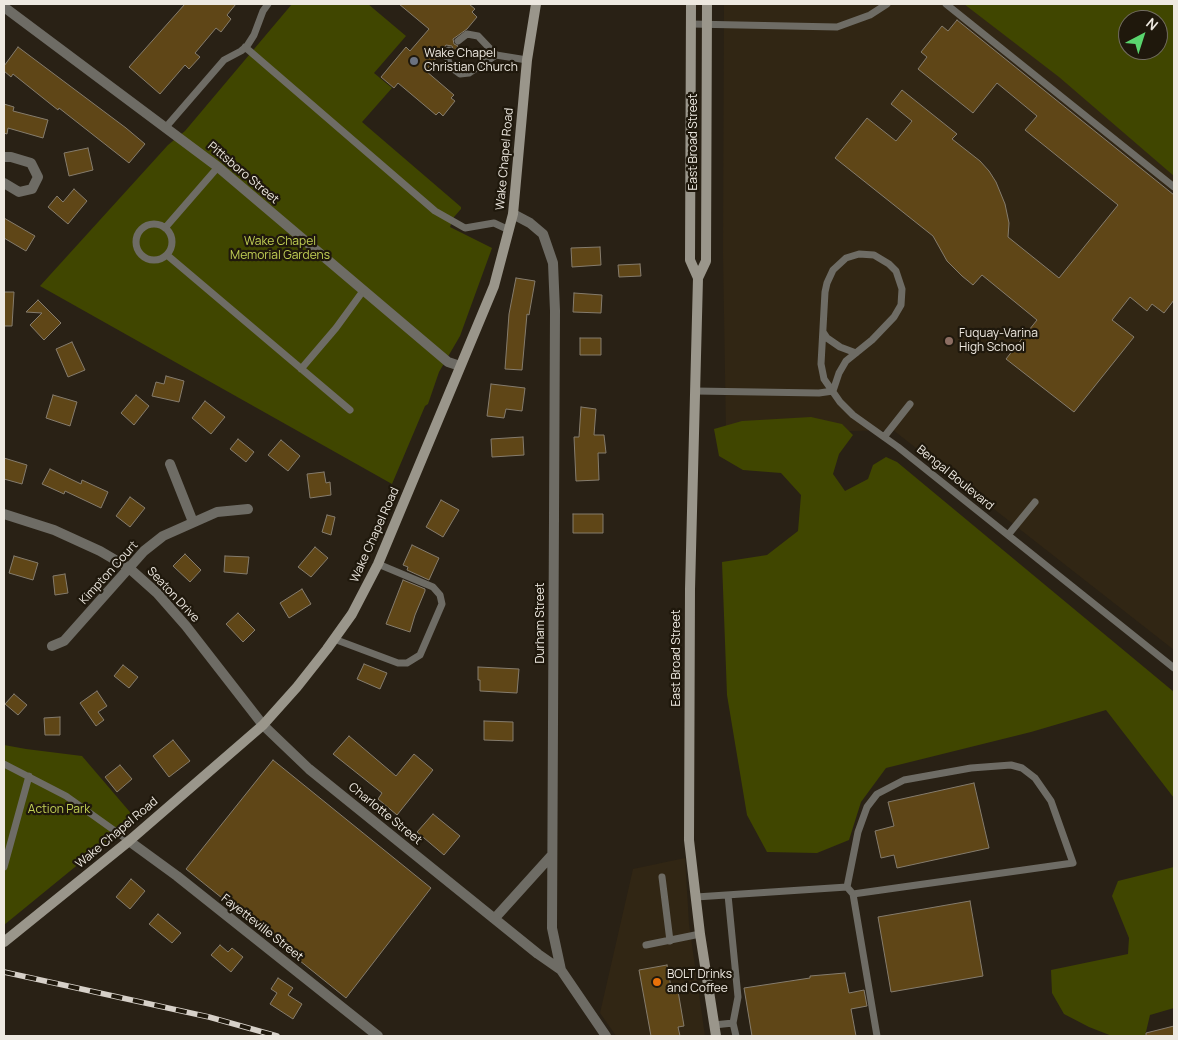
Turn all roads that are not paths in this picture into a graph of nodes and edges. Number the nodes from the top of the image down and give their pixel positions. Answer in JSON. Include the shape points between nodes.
{"nodes":[{"id":1,"x":268,"y":4,"type":"edge"},
{"id":2,"x":536,"y":4,"type":"edge"},
{"id":3,"x":691,"y":4,"type":"edge"},
{"id":4,"x":707,"y":4,"type":"edge"},
{"id":5,"x":887,"y":4,"type":"edge"},
{"id":6,"x":946,"y":4,"type":"edge"},
{"id":7,"x":4,"y":6,"type":"edge"},
{"id":8,"x":691,"y":24,"type":"junction"},
{"id":9,"x":707,"y":24,"type":"junction"},
{"id":10,"x":458,"y":41,"type":"dead end"},
{"id":11,"x":245,"y":47,"type":"junction"},
{"id":12,"x":449,"y":50,"type":"dead end"},
{"id":13,"x":496,"y":55,"type":"junction"},
{"id":14,"x":527,"y":60,"type":"junction"},
{"id":15,"x":166,"y":127,"type":"junction"},
{"id":16,"x":4,"y":157,"type":"edge"},
{"id":17,"x":218,"y":167,"type":"junction"},
{"id":18,"x":4,"y":183,"type":"edge"},
{"id":19,"x":1174,"y":187,"type":"edge"},
{"id":20,"x":513,"y":214,"type":"junction"},
{"id":21,"x":165,"y":228,"type":"junction"},
{"id":22,"x":509,"y":230,"type":"junction"},
{"id":23,"x":167,"y":254,"type":"junction"},
{"id":24,"x":698,"y":278,"type":"junction"},
{"id":25,"x":363,"y":291,"type":"junction"},
{"id":26,"x":823,"y":332,"type":"junction"},
{"id":27,"x":856,"y":353,"type":"junction"},
{"id":28,"x":460,"y":366,"type":"junction"},
{"id":29,"x":301,"y":369,"type":"junction"},
{"id":30,"x":695,"y":391,"type":"junction"},
{"id":31,"x":833,"y":391,"type":"junction"},
{"id":32,"x":910,"y":404,"type":"dead end"},
{"id":33,"x":350,"y":410,"type":"dead end"},
{"id":34,"x":884,"y":437,"type":"junction"},
{"id":35,"x":170,"y":464,"type":"dead end"},
{"id":36,"x":1035,"y":502,"type":"dead end"},
{"id":37,"x":248,"y":509,"type":"dead end"},
{"id":38,"x":4,"y":514,"type":"edge"},
{"id":39,"x":193,"y":522,"type":"junction"},
{"id":40,"x":1008,"y":535,"type":"junction"},
{"id":41,"x":378,"y":564,"type":"junction"},
{"id":42,"x":130,"y":568,"type":"junction"},
{"id":43,"x":334,"y":639,"type":"junction"},
{"id":44,"x":52,"y":646,"type":"dead end"},
{"id":45,"x":1174,"y":668,"type":"edge"},
{"id":46,"x":263,"y":725,"type":"junction"},
{"id":47,"x":4,"y":764,"type":"edge"},
{"id":48,"x":29,"y":776,"type":"junction"},
{"id":49,"x":129,"y":841,"type":"junction"},
{"id":50,"x":552,"y":856,"type":"junction"},
{"id":51,"x":4,"y":867,"type":"edge"},
{"id":52,"x":662,"y":877,"type":"dead end"},
{"id":53,"x":847,"y":887,"type":"junction"},
{"id":54,"x":853,"y":894,"type":"junction"},
{"id":55,"x":728,"y":895,"type":"junction"},
{"id":56,"x":696,"y":897,"type":"junction"},
{"id":57,"x":495,"y":918,"type":"junction"},
{"id":58,"x":700,"y":934,"type":"junction"},
{"id":59,"x":5,"y":941,"type":"edge"},
{"id":60,"x":670,"y":941,"type":"junction"},
{"id":61,"x":646,"y":945,"type":"dead end"},
{"id":62,"x":561,"y":970,"type":"junction"},
{"id":63,"x":733,"y":1023,"type":"junction"},
{"id":64,"x":714,"y":1025,"type":"junction"},
{"id":65,"x":378,"y":1036,"type":"edge"},
{"id":66,"x":606,"y":1036,"type":"edge"},
{"id":67,"x":716,"y":1036,"type":"edge"},
{"id":68,"x":736,"y":1036,"type":"edge"},
{"id":69,"x":876,"y":1036,"type":"edge"}],
"edges":[{"from":1,"to":11,"type":"lane"},
{"from":2,"to":14,"type":"main road","name":"Wake Chapel Road"},
{"from":3,"to":8,"type":"main road","name":"East Broad Street"},
{"from":4,"to":9,"type":"main road","name":"East Broad Street"},
{"from":5,"to":9,"type":"lane","via":[[870,15],[837,27]]},
{"from":6,"to":19,"type":"lane"},
{"from":7,"to":15,"type":"street","name":"Pittsboro Street"},
{"from":8,"to":9,"type":"lane"},
{"from":8,"to":24,"type":"main road","name":"East Broad Street","via":[[690,260]]},
{"from":9,"to":24,"type":"main road","name":"East Broad Street","via":[[706,261]]},
{"from":10,"to":13,"type":"lane","via":[[468,34],[478,36]]},
{"from":11,"to":15,"type":"lane","via":[[224,60]]},
{"from":11,"to":22,"type":"lane","via":[[435,211],[465,228],[494,223]]},
{"from":12,"to":13,"type":"lane","via":[[448,61],[460,74],[469,73]]},
{"from":13,"to":14,"type":"lane"},
{"from":14,"to":20,"type":"main road","name":"Wake Chapel Road"},
{"from":15,"to":17,"type":"street","name":"Pittsboro Street"},
{"from":16,"to":18,"type":"street","via":[[32,163],[38,177],[32,189],[19,192]]},
{"from":17,"to":21,"type":"lane"},
{"from":17,"to":25,"type":"street","name":"Pittsboro Street"},
{"from":20,"to":22,"type":"main road","name":"Wake Chapel Road"},
{"from":20,"to":50,"type":"street","name":"Durham Street","via":[[543,234],[553,263]]},
{"from":21,"to":23,"type":"lane","via":[[172,238]]},
{"from":21,"to":23,"type":"lane","via":[[148,225],[139,232],[136,243],[140,254],[150,260]]},
{"from":22,"to":28,"type":"main road","name":"Wake Chapel Road","via":[[494,286]]},
{"from":23,"to":29,"type":"lane"},
{"from":24,"to":30,"type":"main road","name":"East Broad Street"},
{"from":25,"to":28,"type":"street","name":"Pittsboro Street","via":[[448,362]]},
{"from":25,"to":29,"type":"lane"},
{"from":26,"to":27,"type":"lane","via":[[840,347]]},
{"from":26,"to":27,"type":"lane","via":[[825,292],[833,270],[846,258],[859,254],[882,259],[896,271],[900,280],[901,304],[894,317]]},
{"from":26,"to":31,"type":"lane","name":"Bengal Boulevard","via":[[822,372]]},
{"from":27,"to":31,"type":"lane","via":[[842,367]]},
{"from":28,"to":41,"type":"main road","name":"Wake Chapel Road"},
{"from":29,"to":33,"type":"lane"},
{"from":30,"to":31,"type":"lane"},
{"from":30,"to":56,"type":"main road","name":"East Broad Street","via":[[689,840]]},
{"from":31,"to":34,"type":"lane","name":"Bengal Boulevard","via":[[846,408]]},
{"from":32,"to":34,"type":"lane"},
{"from":34,"to":40,"type":"lane","name":"Bengal Boulevard"},
{"from":35,"to":39,"type":"street"},
{"from":36,"to":40,"type":"lane"},
{"from":37,"to":39,"type":"street","name":"Kimpton Court","via":[[216,512]]},
{"from":38,"to":42,"type":"street","name":"Seaton Drive","via":[[54,530]]},
{"from":39,"to":42,"type":"street","name":"Kimpton Court","via":[[163,536]]},
{"from":40,"to":45,"type":"lane","name":"Bengal Boulevard"},
{"from":41,"to":43,"type":"main road","name":"Wake Chapel Road","via":[[352,614]]},
{"from":41,"to":43,"type":"lane","via":[[433,587],[440,595],[442,604],[420,654],[398,663]]},
{"from":42,"to":44,"type":"street","name":"Kimpton Court","via":[[64,641]]},
{"from":42,"to":46,"type":"street","name":"Seaton Drive","via":[[186,626]]},
{"from":43,"to":46,"type":"main road","name":"Wake Chapel Road"},
{"from":46,"to":49,"type":"main road","name":"Wake Chapel Road"},
{"from":46,"to":57,"type":"street","name":"Charlotte Street","via":[[309,769]]},
{"from":47,"to":48,"type":"lane"},
{"from":48,"to":49,"type":"lane","via":[[66,796]]},
{"from":48,"to":51,"type":"lane"},
{"from":49,"to":59,"type":"main road","name":"Wake Chapel Road"},
{"from":49,"to":65,"type":"street","name":"Fayetteville Street"},
{"from":50,"to":57,"type":"street"},
{"from":50,"to":62,"type":"street","name":"Durham Street","via":[[552,928]]},
{"from":52,"to":60,"type":"lane"},
{"from":53,"to":54,"type":"lane"},
{"from":53,"to":54,"type":"lane","via":[[858,832],[876,794],[904,780],[971,768],[1011,765],[1022,768],[1035,778],[1051,801],[1073,863]]},
{"from":53,"to":55,"type":"lane"},
{"from":54,"to":69,"type":"lane"},
{"from":55,"to":56,"type":"lane"},
{"from":55,"to":63,"type":"lane","via":[[738,997]]},
{"from":56,"to":58,"type":"main road","name":"East Broad Street"},
{"from":57,"to":62,"type":"street","name":"Charlotte Street"},
{"from":58,"to":60,"type":"lane"},
{"from":58,"to":64,"type":"main road","name":"East Broad Street"},
{"from":60,"to":61,"type":"lane"},
{"from":62,"to":66,"type":"street","name":"Durham Street"},
{"from":63,"to":64,"type":"lane"},
{"from":63,"to":68,"type":"lane"},
{"from":64,"to":67,"type":"main road","name":"East Broad Street"}]}
